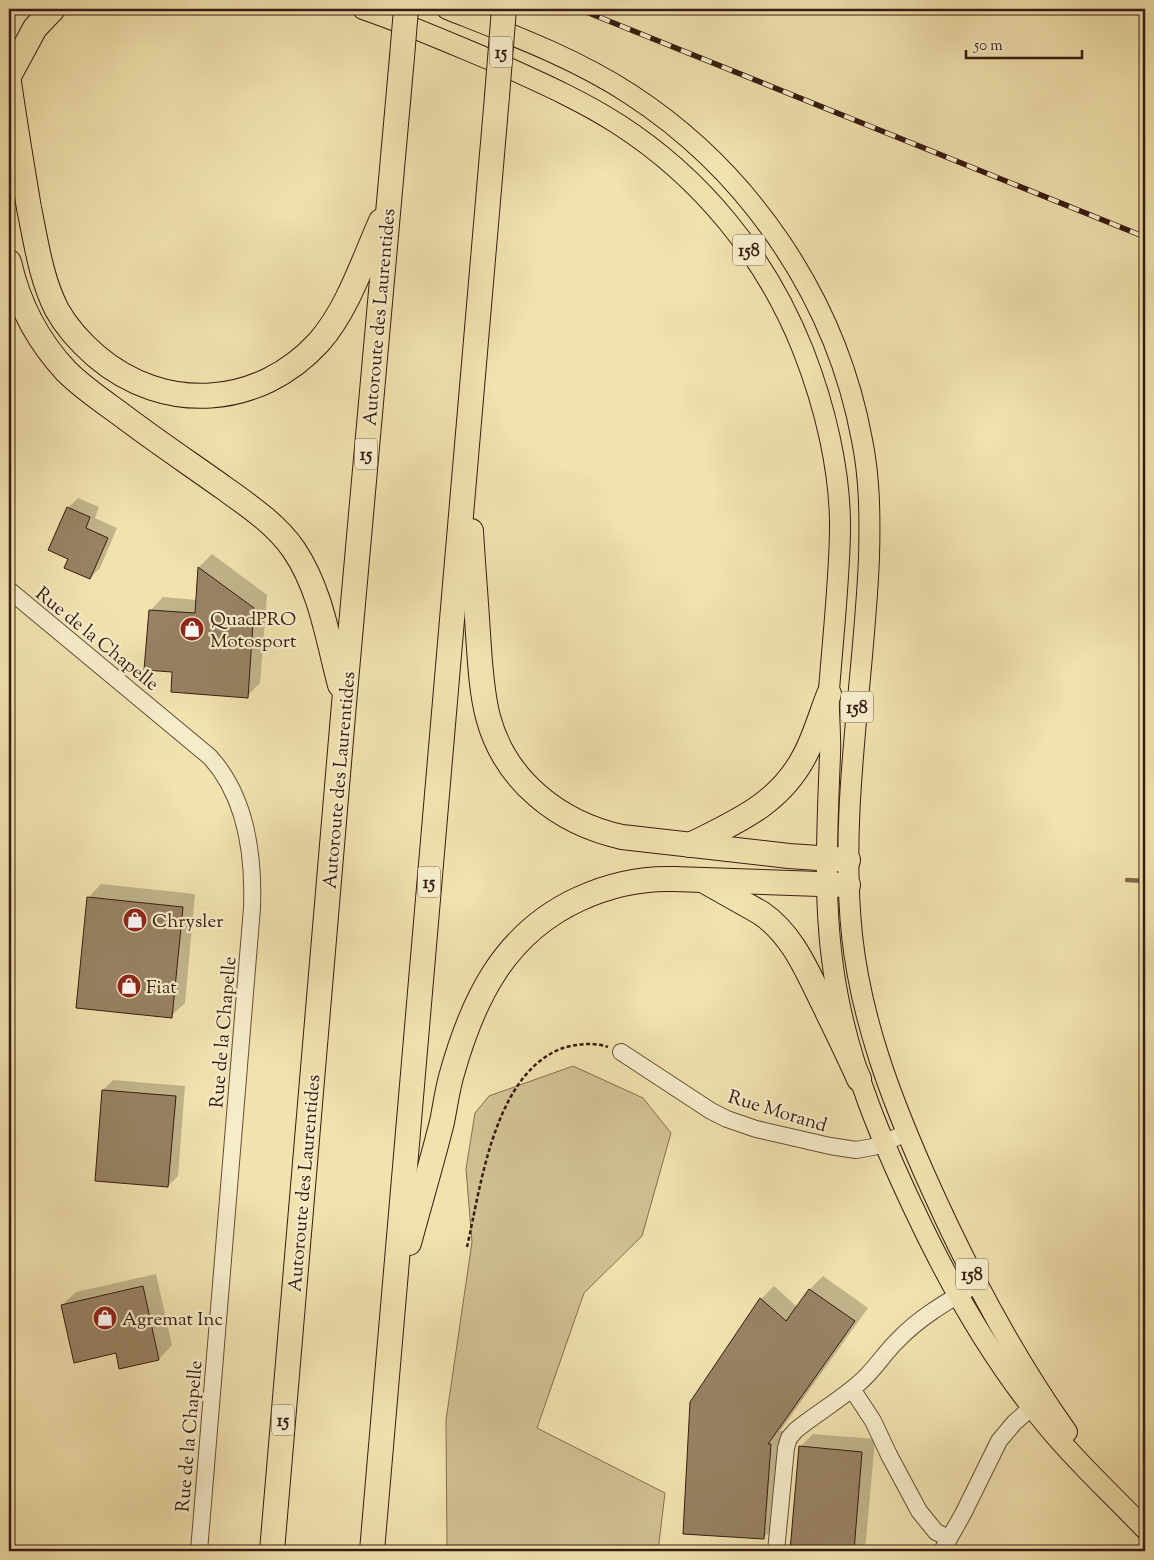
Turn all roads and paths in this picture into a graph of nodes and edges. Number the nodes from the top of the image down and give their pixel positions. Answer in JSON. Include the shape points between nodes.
{"nodes":[{"id":1,"x":53,"y":9,"type":"edge"},
{"id":2,"x":363,"y":9,"type":"edge"},
{"id":3,"x":406,"y":9,"type":"edge"},
{"id":4,"x":448,"y":9,"type":"edge"},
{"id":5,"x":504,"y":9,"type":"edge"},
{"id":6,"x":9,"y":76,"type":"edge"},
{"id":7,"x":9,"y":82,"type":"edge"},
{"id":8,"x":388,"y":204,"type":"junction"},
{"id":9,"x":9,"y":262,"type":"edge"},
{"id":10,"x":466,"y":462,"type":"junction"},
{"id":11,"x":9,"y":590,"type":"edge"},
{"id":12,"x":829,"y":694,"type":"junction"},
{"id":13,"x":344,"y":704,"type":"junction"},
{"id":14,"x":690,"y":844,"type":"junction"},
{"id":15,"x":837,"y":860,"type":"junction"},
{"id":16,"x":702,"y":880,"type":"junction"},
{"id":17,"x":837,"y":885,"type":"junction"},
{"id":18,"x":621,"y":1052,"type":"joint"},
{"id":19,"x":859,"y":1079,"type":"junction"},
{"id":20,"x":907,"y":1133,"type":"junction"},
{"id":21,"x":884,"y":1143,"type":"junction"},
{"id":22,"x":467,"y":1247,"type":"dead end"},
{"id":23,"x":977,"y":1284,"type":"junction"},
{"id":24,"x":958,"y":1295,"type":"junction"},
{"id":25,"x":393,"y":1302,"type":"junction"},
{"id":26,"x":852,"y":1389,"type":"junction"},
{"id":27,"x":1037,"y":1402,"type":"junction"},
{"id":28,"x":1139,"y":1523,"type":"edge"},
{"id":29,"x":945,"y":1545,"type":"edge"},
{"id":30,"x":199,"y":1551,"type":"edge"},
{"id":31,"x":272,"y":1551,"type":"edge"},
{"id":32,"x":372,"y":1551,"type":"edge"},
{"id":33,"x":776,"y":1551,"type":"edge"}],
"edges":[{"from":1,"to":6,"type":"highway","via":[[35,28]]},
{"from":2,"to":12,"type":"main road","number":"158","via":[[512,70],[616,123],[692,182],[753,255],[778,295],[798,338],[815,383],[831,445],[840,530]]},
{"from":3,"to":8,"type":"highway","name":"Autoroute des Laurentides","number":"15","bridge":true},
{"from":4,"to":15,"type":"main road","number":"158","via":[[595,72],[674,126],[733,181],[766,221],[810,290],[845,375],[857,417],[866,462],[868,497],[868,577],[850,793]]},
{"from":5,"to":10,"type":"highway","number":"15","bridge":true},
{"from":7,"to":8,"type":"highway","via":[[37,248],[54,304],[71,331],[88,349],[123,376],[149,388],[188,395],[225,393],[261,383],[289,369],[320,340],[338,316]]},
{"from":8,"to":13,"type":"highway","name":"Autoroute des Laurentides","number":"15"},
{"from":9,"to":13,"type":"highway","via":[[20,300],[32,324],[65,370],[106,404],[254,510],[287,541],[316,594]]},
{"from":10,"to":14,"type":"highway","via":[[483,693],[492,731],[505,757],[532,792],[579,822],[622,836]]},
{"from":10,"to":25,"type":"highway","number":"15"},
{"from":11,"to":30,"type":"street","name":"Rue de la Chapelle","via":[[210,758],[234,790],[247,834],[253,874],[252,908]]},
{"from":12,"to":14,"type":"highway","via":[[810,745],[777,794],[752,812]]},
{"from":12,"to":15,"type":"main road","number":"158"},
{"from":13,"to":31,"type":"highway","name":"Autoroute des Laurentides","number":"15"},
{"from":14,"to":15,"type":"highway"},
{"from":15,"to":17,"type":"main road","number":"158"},
{"from":16,"to":17,"type":"highway"},
{"from":16,"to":19,"type":"highway","via":[[761,913],[788,938],[809,974]]},
{"from":16,"to":25,"type":"highway","via":[[648,880],[594,892],[542,920],[504,957],[478,1002],[458,1054]]},
{"from":17,"to":19,"type":"main road","number":"158","via":[[830,935],[838,997]]},
{"from":17,"to":20,"type":"main road","number":"158","via":[[864,1010]]},
{"from":18,"to":21,"type":"street","name":"Rue Morand","via":[[712,1110],[742,1124],[844,1149],[862,1149]]},
{"from":18,"to":22,"type":"path","via":[[604,1045],[571,1046],[543,1058],[522,1079],[496,1128]]},
{"from":19,"to":21,"type":"main road","number":"158"},
{"from":20,"to":21,"type":"street","name":"Rue Morand"},
{"from":20,"to":23,"type":"main road","number":"158"},
{"from":21,"to":24,"type":"main road","number":"158","via":[[925,1234]]},
{"from":23,"to":24,"type":"street"},
{"from":23,"to":27,"type":"main road","number":"158"},
{"from":24,"to":26,"type":"street","via":[[913,1326]]},
{"from":24,"to":27,"type":"main road","number":"158","via":[[995,1354]]},
{"from":25,"to":32,"type":"highway","number":"15"},
{"from":26,"to":29,"type":"street","via":[[873,1421],[920,1511]]},
{"from":26,"to":33,"type":"street","via":[[789,1438]]},
{"from":27,"to":28,"type":"main road","number":"158","via":[[1073,1440]]},
{"from":27,"to":29,"type":"street","via":[[1004,1434],[994,1449]]}]}
